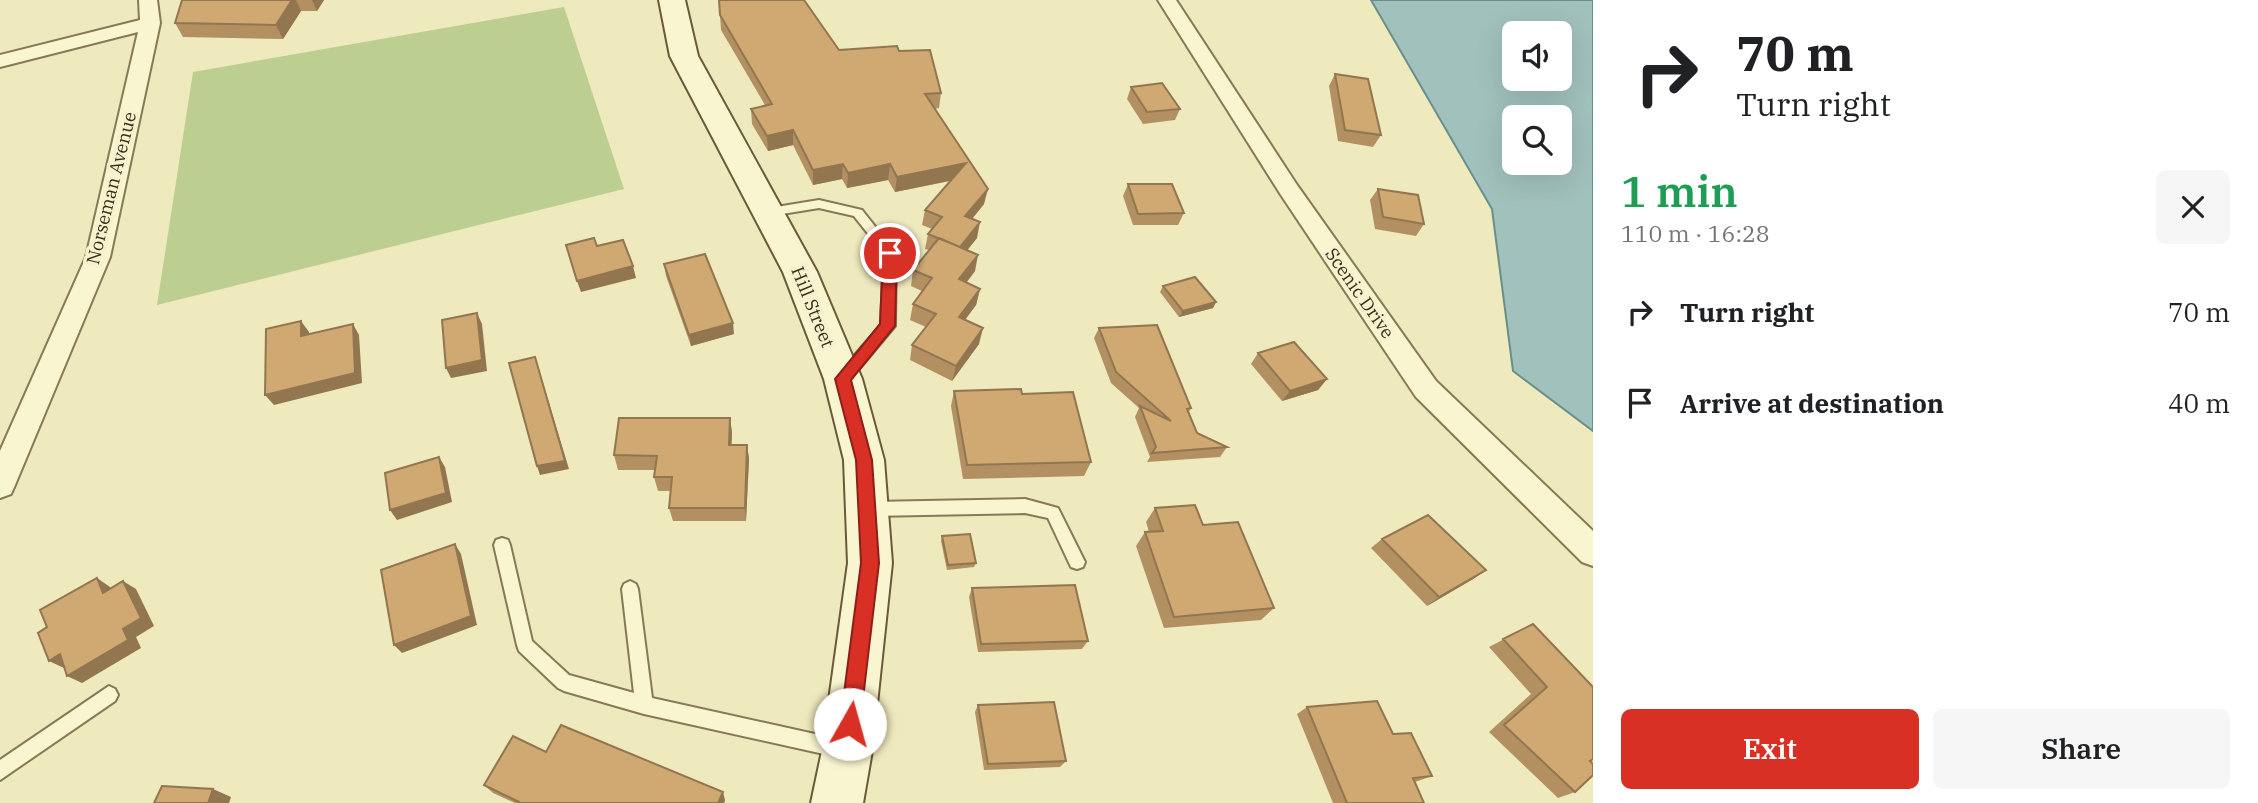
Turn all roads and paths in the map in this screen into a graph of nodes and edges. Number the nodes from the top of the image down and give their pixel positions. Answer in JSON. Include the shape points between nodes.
{"nodes":[{"id":1,"x":672,"y":0,"type":"edge"},
{"id":2,"x":1167,"y":0,"type":"edge"},
{"id":3,"x":149,"y":11,"type":"edge"},
{"id":4,"x":0,"y":61,"type":"edge"},
{"id":5,"x":770,"y":212,"type":"junction"},
{"id":6,"x":843,"y":379,"type":"junction"},
{"id":7,"x":0,"y":485,"type":"edge"},
{"id":8,"x":867,"y":509,"type":"junction"},
{"id":9,"x":502,"y":545,"type":"dead end"},
{"id":10,"x":1593,"y":552,"type":"edge"},
{"id":11,"x":1077,"y":562,"type":"dead end"},
{"id":12,"x":630,"y":589,"type":"dead end"},
{"id":13,"x":109,"y":695,"type":"dead end"},
{"id":14,"x":644,"y":705,"type":"junction"},
{"id":15,"x":847,"y":751,"type":"junction"},
{"id":16,"x":0,"y":771,"type":"edge"},
{"id":17,"x":837,"y":803,"type":"edge"}],
"edges":[{"from":1,"to":5,"type":"street","name":"Hill Street","via":[[684,56]]},
{"from":2,"to":10,"type":"street","name":"Scenic Drive","via":[[1289,190],[1426,389]]},
{"from":3,"to":4,"type":"street"},
{"from":3,"to":7,"type":"street","name":"Norseman Avenue","via":[[97,257]]},
{"from":5,"to":6,"type":"street","name":"Hill Street"},
{"from":5,"to":6,"type":"lane","via":[[819,204],[858,213],[890,253],[888,326]]},
{"from":6,"to":8,"type":"street","name":"Hill Street","via":[[864,460]]},
{"from":8,"to":11,"type":"lane","via":[[1025,506],[1053,513]]},
{"from":8,"to":15,"type":"street","name":"Hill Street","via":[[870,563]]},
{"from":9,"to":14,"type":"lane","via":[[525,645],[564,682]]},
{"from":12,"to":14,"type":"lane"},
{"from":13,"to":16,"type":"lane"},
{"from":14,"to":15,"type":"lane"},
{"from":15,"to":17,"type":"street","name":"Hill Street"}]}
